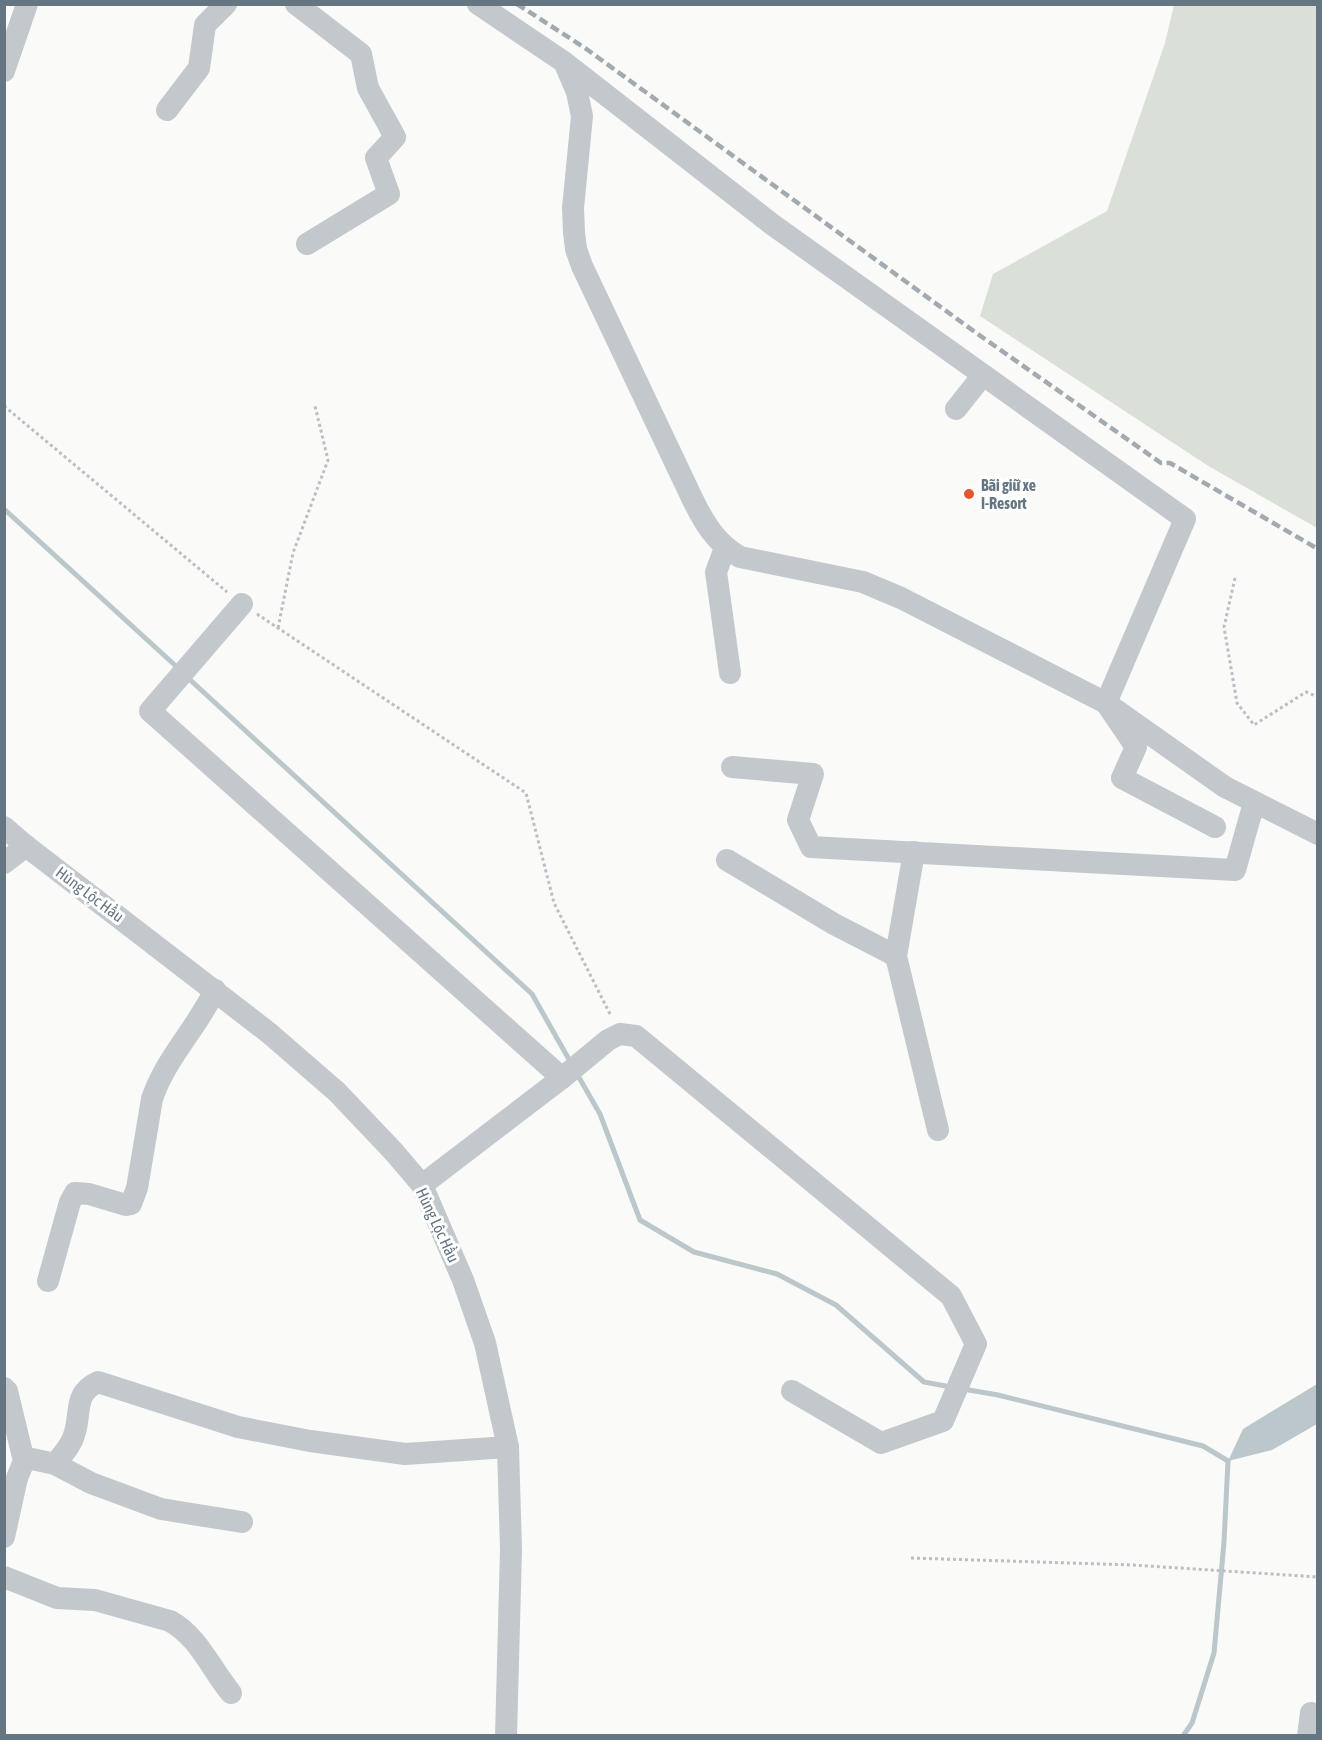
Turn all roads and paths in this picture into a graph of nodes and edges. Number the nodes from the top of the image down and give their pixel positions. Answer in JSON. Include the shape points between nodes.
{"nodes":[{"id":1,"x":27,"y":4,"type":"edge"},
{"id":2,"x":226,"y":4,"type":"edge"},
{"id":3,"x":296,"y":4,"type":"edge"},
{"id":4,"x":478,"y":4,"type":"edge"},
{"id":5,"x":564,"y":62,"type":"junction"},
{"id":6,"x":4,"y":71,"type":"edge"},
{"id":7,"x":167,"y":110,"type":"dead end"},
{"id":8,"x":308,"y":244,"type":"dead end"},
{"id":9,"x":982,"y":375,"type":"junction"},
{"id":10,"x":4,"y":406,"type":"edge"},
{"id":11,"x":315,"y":406,"type":"dead end"},
{"id":12,"x":956,"y":409,"type":"dead end"},
{"id":13,"x":725,"y":548,"type":"junction"},
{"id":14,"x":1235,"y":578,"type":"dead end"},
{"id":15,"x":242,"y":604,"type":"junction"},
{"id":16,"x":278,"y":628,"type":"junction"},
{"id":17,"x":730,"y":673,"type":"dead end"},
{"id":18,"x":1317,"y":697,"type":"edge"},
{"id":19,"x":1106,"y":703,"type":"junction"},
{"id":20,"x":732,"y":767,"type":"dead end"},
{"id":21,"x":1254,"y":803,"type":"junction"},
{"id":22,"x":4,"y":826,"type":"edge"},
{"id":23,"x":1215,"y":827,"type":"dead end"},
{"id":24,"x":1317,"y":834,"type":"edge"},
{"id":25,"x":26,"y":846,"type":"junction"},
{"id":26,"x":914,"y":852,"type":"junction"},
{"id":27,"x":727,"y":860,"type":"dead end"},
{"id":28,"x":4,"y":863,"type":"edge"},
{"id":29,"x":896,"y":956,"type":"junction"},
{"id":30,"x":215,"y":990,"type":"junction"},
{"id":31,"x":614,"y":1037,"type":"junction"},
{"id":32,"x":562,"y":1078,"type":"junction"},
{"id":33,"x":938,"y":1130,"type":"dead end"},
{"id":34,"x":422,"y":1185,"type":"junction"},
{"id":35,"x":48,"y":1281,"type":"dead end"},
{"id":36,"x":4,"y":1388,"type":"edge"},
{"id":37,"x":792,"y":1391,"type":"dead end"},
{"id":38,"x":508,"y":1447,"type":"junction"},
{"id":39,"x":24,"y":1461,"type":"junction"},
{"id":40,"x":55,"y":1464,"type":"junction"},
{"id":41,"x":242,"y":1522,"type":"dead end"},
{"id":42,"x":4,"y":1537,"type":"edge"},
{"id":43,"x":911,"y":1558,"type":"dead end"},
{"id":44,"x":1317,"y":1576,"type":"edge"},
{"id":45,"x":4,"y":1577,"type":"edge"},
{"id":46,"x":231,"y":1693,"type":"dead end"},
{"id":47,"x":1311,"y":1713,"type":"dead end"},
{"id":48,"x":506,"y":1736,"type":"edge"},
{"id":49,"x":1308,"y":1736,"type":"edge"}],
"edges":[{"from":1,"to":6,"type":"street"},
{"from":2,"to":7,"type":"street","via":[[205,25],[199,68]]},
{"from":3,"to":8,"type":"street","via":[[361,54],[368,88],[395,137],[376,158],[389,194]]},
{"from":4,"to":5,"type":"street"},
{"from":5,"to":9,"type":"street","via":[[773,225]]},
{"from":5,"to":13,"type":"street","via":[[582,116],[573,208],[576,249],[692,498]]},
{"from":9,"to":12,"type":"street"},
{"from":9,"to":19,"type":"street","via":[[1185,519]]},
{"from":10,"to":15,"type":"path"},
{"from":11,"to":16,"type":"path","via":[[328,460],[293,553]]},
{"from":13,"to":17,"type":"street","via":[[716,572]]},
{"from":13,"to":19,"type":"street","via":[[740,557],[863,582]]},
{"from":14,"to":18,"type":"path","via":[[1224,627],[1236,703],[1254,725],[1306,692]]},
{"from":15,"to":16,"type":"path"},
{"from":15,"to":32,"type":"street","via":[[150,711]]},
{"from":16,"to":31,"type":"path","via":[[526,793],[554,903]]},
{"from":19,"to":21,"type":"street"},
{"from":19,"to":23,"type":"street","via":[[1136,747],[1122,778]]},
{"from":20,"to":26,"type":"street","via":[[813,774],[798,820],[811,847]]},
{"from":21,"to":24,"type":"street"},
{"from":21,"to":26,"type":"street","via":[[1235,870]]},
{"from":22,"to":25,"type":"street","name":"Hùng Lộc Hầu"},
{"from":25,"to":28,"type":"street"},
{"from":25,"to":30,"type":"street","name":"Hùng Lộc Hầu"},
{"from":26,"to":29,"type":"street"},
{"from":27,"to":29,"type":"street"},
{"from":29,"to":33,"type":"street"},
{"from":30,"to":34,"type":"street","name":"Hùng Lộc Hầu","via":[[337,1092]]},
{"from":30,"to":35,"type":"street","via":[[155,1087],[131,1204],[75,1193]]},
{"from":31,"to":32,"type":"street"},
{"from":31,"to":37,"type":"street","via":[[636,1036],[951,1296],[976,1344],[943,1421],[881,1443]]},
{"from":32,"to":34,"type":"street"},
{"from":34,"to":38,"type":"street","name":"Hùng Lộc Hầu","via":[[485,1343]]},
{"from":36,"to":39,"type":"street","via":[[8,1391]]},
{"from":38,"to":40,"type":"street","via":[[405,1454],[310,1441],[227,1424],[98,1382],[89,1386],[81,1398],[75,1431]]},
{"from":38,"to":48,"type":"street","name":"Hùng Lộc Hầu","via":[[511,1550]]},
{"from":39,"to":40,"type":"street"},
{"from":39,"to":42,"type":"street"},
{"from":40,"to":41,"type":"street","via":[[151,1506]]},
{"from":43,"to":44,"type":"path"},
{"from":45,"to":46,"type":"street","via":[[57,1598],[95,1600],[180,1626]]},
{"from":47,"to":49,"type":"street"}]}
